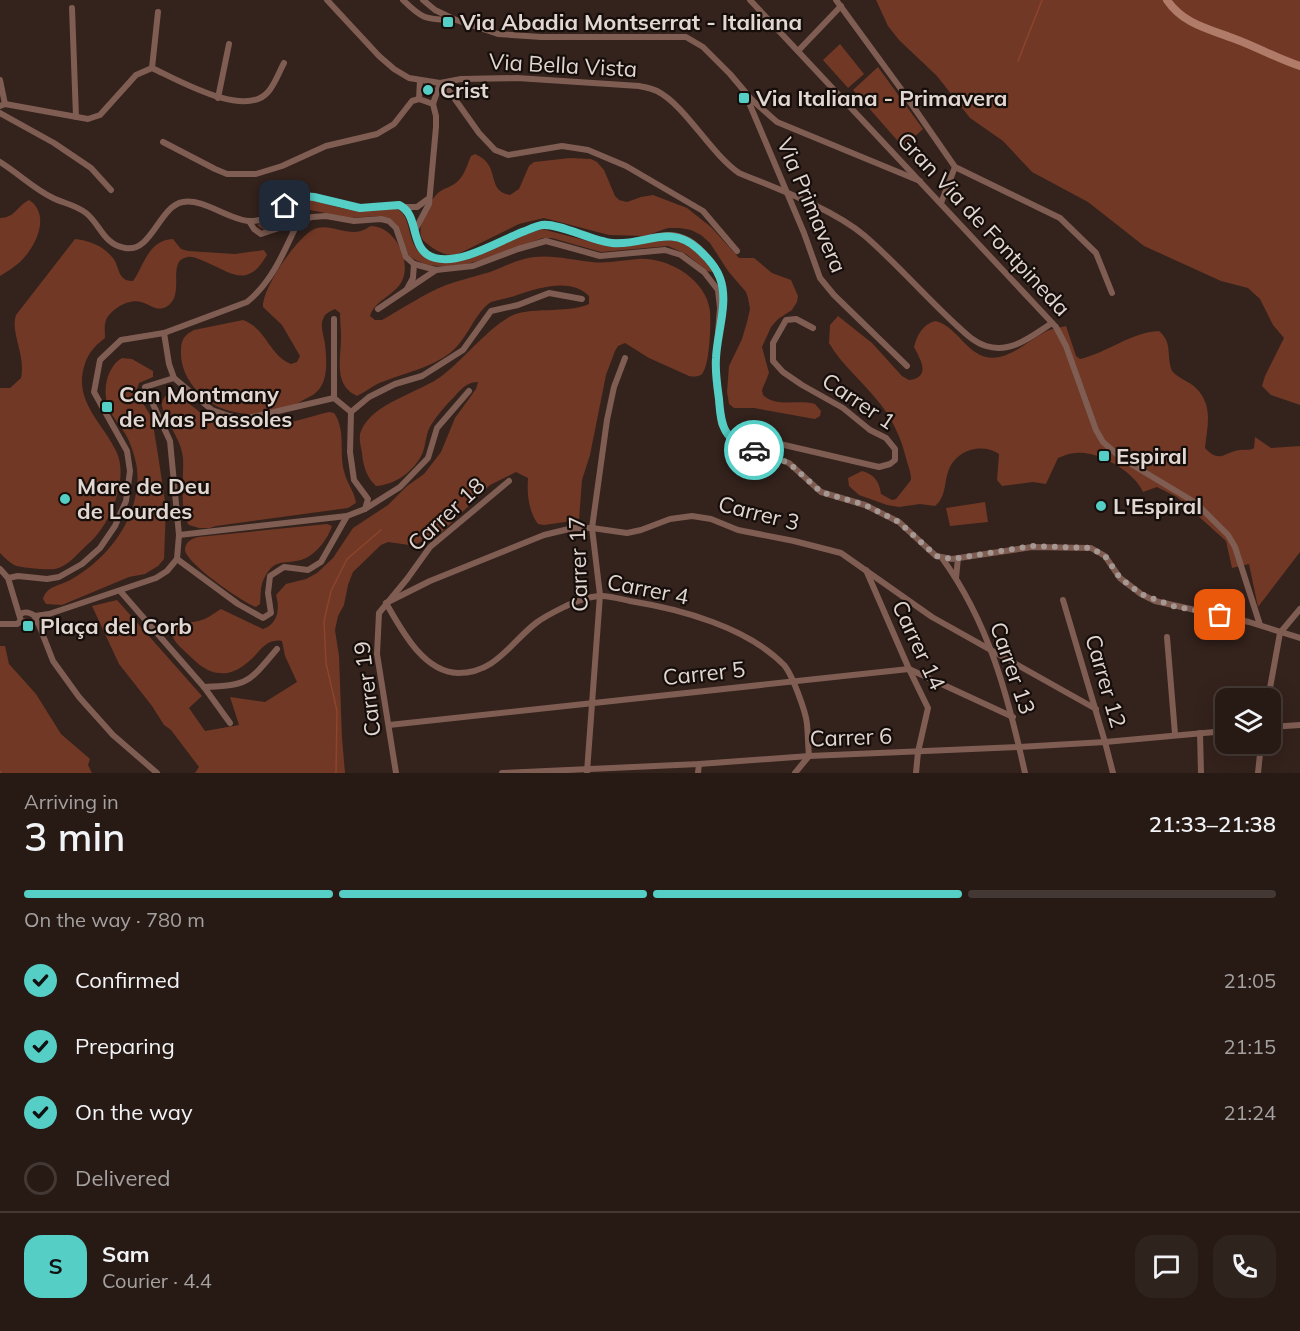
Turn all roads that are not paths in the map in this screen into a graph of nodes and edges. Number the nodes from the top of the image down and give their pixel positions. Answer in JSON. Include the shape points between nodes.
{"nodes":[{"id":1,"x":327,"y":0,"type":"edge"},
{"id":2,"x":403,"y":0,"type":"edge"},
{"id":3,"x":423,"y":0,"type":"edge"},
{"id":4,"x":750,"y":0,"type":"edge"},
{"id":5,"x":836,"y":0,"type":"edge"},
{"id":6,"x":1167,"y":0,"type":"edge"},
{"id":7,"x":841,"y":6,"type":"junction"},
{"id":8,"x":72,"y":8,"type":"dead end"},
{"id":9,"x":158,"y":12,"type":"dead end"},
{"id":10,"x":456,"y":20,"type":"junction"},
{"id":11,"x":229,"y":44,"type":"dead end"},
{"id":12,"x":798,"y":51,"type":"junction"},
{"id":13,"x":285,"y":63,"type":"dead end"},
{"id":14,"x":1300,"y":66,"type":"edge"},
{"id":15,"x":152,"y":69,"type":"junction"},
{"id":16,"x":0,"y":80,"type":"edge"},
{"id":17,"x":420,"y":80,"type":"junction"},
{"id":18,"x":440,"y":83,"type":"junction"},
{"id":19,"x":218,"y":98,"type":"junction"},
{"id":20,"x":419,"y":99,"type":"junction"},
{"id":21,"x":752,"y":99,"type":"junction"},
{"id":22,"x":433,"y":104,"type":"junction"},
{"id":23,"x":3,"y":105,"type":"edge"},
{"id":24,"x":0,"y":113,"type":"edge"},
{"id":25,"x":76,"y":117,"type":"junction"},
{"id":26,"x":163,"y":142,"type":"dead end"},
{"id":27,"x":0,"y":162,"type":"edge"},
{"id":28,"x":955,"y":167,"type":"junction"},
{"id":29,"x":921,"y":182,"type":"junction"},
{"id":30,"x":111,"y":190,"type":"dead end"},
{"id":31,"x":787,"y":194,"type":"junction"},
{"id":32,"x":429,"y":198,"type":"junction"},
{"id":33,"x":941,"y":203,"type":"junction"},
{"id":34,"x":403,"y":207,"type":"junction"},
{"id":35,"x":249,"y":221,"type":"junction"},
{"id":36,"x":298,"y":221,"type":"junction"},
{"id":37,"x":414,"y":232,"type":"junction"},
{"id":38,"x":737,"y":251,"type":"dead end"},
{"id":39,"x":414,"y":264,"type":"junction"},
{"id":40,"x":436,"y":270,"type":"junction"},
{"id":41,"x":406,"y":291,"type":"junction"},
{"id":42,"x":1112,"y":293,"type":"dead end"},
{"id":43,"x":582,"y":299,"type":"dead end"},
{"id":44,"x":378,"y":309,"type":"dead end"},
{"id":45,"x":334,"y":319,"type":"dead end"},
{"id":46,"x":1052,"y":322,"type":"junction"},
{"id":47,"x":719,"y":325,"type":"junction"},
{"id":48,"x":813,"y":328,"type":"dead end"},
{"id":49,"x":164,"y":333,"type":"junction"},
{"id":50,"x":625,"y":357,"type":"dead end"},
{"id":51,"x":907,"y":366,"type":"dead end"},
{"id":52,"x":174,"y":378,"type":"junction"},
{"id":53,"x":469,"y":391,"type":"dead end"},
{"id":54,"x":334,"y":398,"type":"junction"},
{"id":55,"x":351,"y":412,"type":"junction"},
{"id":56,"x":728,"y":435,"type":"junction"},
{"id":57,"x":509,"y":481,"type":"dead end"},
{"id":58,"x":365,"y":509,"type":"junction"},
{"id":59,"x":347,"y":516,"type":"junction"},
{"id":60,"x":592,"y":528,"type":"junction"},
{"id":61,"x":179,"y":535,"type":"junction"},
{"id":62,"x":942,"y":558,"type":"junction"},
{"id":63,"x":958,"y":558,"type":"junction"},
{"id":64,"x":177,"y":559,"type":"junction"},
{"id":65,"x":0,"y":569,"type":"edge"},
{"id":66,"x":866,"y":569,"type":"junction"},
{"id":67,"x":8,"y":578,"type":"junction"},
{"id":68,"x":956,"y":579,"type":"junction"},
{"id":69,"x":121,"y":592,"type":"junction"},
{"id":70,"x":600,"y":595,"type":"junction"},
{"id":71,"x":1063,"y":600,"type":"dead end"},
{"id":72,"x":386,"y":603,"type":"junction"},
{"id":73,"x":1300,"y":609,"type":"edge"},
{"id":74,"x":21,"y":618,"type":"junction"},
{"id":75,"x":35,"y":618,"type":"junction"},
{"id":76,"x":0,"y":624,"type":"edge"},
{"id":77,"x":1260,"y":625,"type":"junction"},
{"id":78,"x":1280,"y":633,"type":"junction"},
{"id":79,"x":1167,"y":637,"type":"dead end"},
{"id":80,"x":1300,"y":638,"type":"edge"},
{"id":81,"x":277,"y":649,"type":"dead end"},
{"id":82,"x":993,"y":652,"type":"junction"},
{"id":83,"x":909,"y":669,"type":"junction"},
{"id":84,"x":792,"y":681,"type":"junction"},
{"id":85,"x":204,"y":687,"type":"junction"},
{"id":86,"x":1270,"y":688,"type":"edge"},
{"id":87,"x":591,"y":703,"type":"junction"},
{"id":88,"x":1096,"y":708,"type":"junction"},
{"id":89,"x":1013,"y":717,"type":"junction"},
{"id":90,"x":230,"y":723,"type":"dead end"},
{"id":91,"x":389,"y":725,"type":"junction"},
{"id":92,"x":1300,"y":725,"type":"edge"},
{"id":93,"x":1281,"y":726,"type":"edge"},
{"id":94,"x":1215,"y":732,"type":"edge"},
{"id":95,"x":1200,"y":733,"type":"junction"},
{"id":96,"x":1175,"y":734,"type":"junction"},
{"id":97,"x":1106,"y":742,"type":"junction"},
{"id":98,"x":1019,"y":747,"type":"junction"},
{"id":99,"x":918,"y":752,"type":"junction"},
{"id":100,"x":1260,"y":754,"type":"edge"},
{"id":101,"x":809,"y":756,"type":"junction"},
{"id":102,"x":699,"y":764,"type":"junction"},
{"id":103,"x":587,"y":771,"type":"edge"},
{"id":104,"x":157,"y":773,"type":"edge"},
{"id":105,"x":396,"y":773,"type":"edge"},
{"id":106,"x":502,"y":773,"type":"edge"},
{"id":107,"x":698,"y":773,"type":"edge"},
{"id":108,"x":795,"y":773,"type":"edge"},
{"id":109,"x":916,"y":773,"type":"edge"},
{"id":110,"x":1025,"y":773,"type":"edge"},
{"id":111,"x":1113,"y":773,"type":"edge"},
{"id":112,"x":1201,"y":773,"type":"edge"},
{"id":113,"x":1258,"y":773,"type":"edge"}],
"edges":[{"from":1,"to":17,"type":"street","name":"Via Bella Vista","via":[[379,56],[401,74]]},
{"from":2,"to":10,"type":"street","via":[[428,19]]},
{"from":3,"to":10,"type":"street"},
{"from":4,"to":12,"type":"street","name":"Gran Via de Fontpineda"},
{"from":5,"to":7,"type":"street"},
{"from":6,"to":14,"type":"main road","via":[[1178,14],[1197,26]]},
{"from":7,"to":12,"type":"street"},
{"from":7,"to":28,"type":"street"},
{"from":8,"to":25,"type":"street"},
{"from":9,"to":15,"type":"street"},
{"from":10,"to":21,"type":"street","via":[[498,34],[519,36],[686,38],[703,47]]},
{"from":11,"to":19,"type":"street"},
{"from":12,"to":29,"type":"street","name":"Gran Via de Fontpineda"},
{"from":13,"to":19,"type":"street","via":[[267,93],[246,102]]},
{"from":15,"to":19,"type":"street"},
{"from":15,"to":25,"type":"street","via":[[136,75],[100,115]]},
{"from":16,"to":23,"type":"street"},
{"from":17,"to":18,"type":"street","name":"Via Bella Vista"},
{"from":17,"to":20,"type":"street"},
{"from":18,"to":22,"type":"street"},
{"from":18,"to":31,"type":"street","name":"Via Bella Vista","via":[[517,78],[639,86],[656,91],[672,102],[725,164]]},
{"from":18,"to":38,"type":"street","via":[[495,150],[508,155],[562,146],[588,150],[633,170],[703,211]]},
{"from":20,"to":22,"type":"street"},
{"from":20,"to":26,"type":"street","via":[[412,101],[394,124],[377,134],[326,146],[256,174],[214,170]]},
{"from":21,"to":29,"type":"street","via":[[784,126]]},
{"from":21,"to":31,"type":"street","name":"Via Primavera","via":[[750,105]]},
{"from":22,"to":32,"type":"street","via":[[436,127]]},
{"from":23,"to":25,"type":"street"},
{"from":24,"to":30,"type":"street","via":[[91,168]]},
{"from":27,"to":35,"type":"street","via":[[53,199],[86,213],[105,238],[122,248],[129,249],[146,240],[163,217],[183,202]]},
{"from":28,"to":33,"type":"street"},
{"from":28,"to":42,"type":"street","via":[[1060,218],[1096,253]]},
{"from":29,"to":33,"type":"street","name":"Gran Via de Fontpineda"},
{"from":31,"to":46,"type":"street","name":"Via Bella Vista","via":[[846,222],[864,236],[977,343],[993,348],[1012,346]]},
{"from":31,"to":51,"type":"street","name":"Via Primavera","via":[[820,278]]},
{"from":32,"to":34,"type":"street","via":[[417,207]]},
{"from":32,"to":37,"type":"street"},
{"from":33,"to":46,"type":"street","name":"Gran Via de Fontpineda"},
{"from":34,"to":35,"type":"street","via":[[360,208],[303,196],[274,214]]},
{"from":34,"to":37,"type":"street"},
{"from":35,"to":36,"type":"street","via":[[261,234]]},
{"from":36,"to":39,"type":"street","via":[[326,216],[389,221],[396,228],[406,257]]},
{"from":36,"to":49,"type":"street","via":[[278,263],[253,297]]},
{"from":37,"to":47,"type":"street","via":[[425,253],[444,259],[480,251],[543,225],[614,243],[676,236],[699,249],[721,279],[724,298]]},
{"from":39,"to":40,"type":"street"},
{"from":39,"to":41,"type":"street","via":[[413,278]]},
{"from":40,"to":41,"type":"street"},
{"from":40,"to":47,"type":"street","via":[[472,266],[546,241],[600,255],[672,251],[715,284],[720,298]]},
{"from":41,"to":44,"type":"street"},
{"from":43,"to":55,"type":"street","via":[[549,293],[491,311],[463,350],[422,376],[369,397]]},
{"from":45,"to":54,"type":"street"},
{"from":46,"to":77,"type":"street","name":"Gran Via de Fontpineda","via":[[1066,346],[1103,442],[1121,458],[1196,503],[1228,535]]},
{"from":47,"to":56,"type":"street","via":[[715,368],[721,424]]},
{"from":48,"to":56,"type":"street","name":"Carrer 1","via":[[796,319],[786,320],[773,343],[773,361],[802,385],[886,438],[895,449],[895,460],[879,467]]},
{"from":49,"to":52,"type":"street"},
{"from":49,"to":67,"type":"street","via":[[122,340],[100,360],[94,392],[127,451],[130,471],[126,501],[100,548],[59,577]]},
{"from":50,"to":60,"type":"street","name":"Carrer 17","via":[[607,420]]},
{"from":52,"to":54,"type":"street","via":[[212,410],[244,419]]},
{"from":52,"to":61,"type":"street","via":[[145,387],[170,441]]},
{"from":53,"to":58,"type":"street","via":[[437,428],[428,458],[400,487]]},
{"from":54,"to":55,"type":"street"},
{"from":55,"to":58,"type":"street","via":[[354,480],[368,500]]},
{"from":56,"to":62,"type":"street","via":[[741,445],[789,463],[821,492],[865,505],[893,519]]},
{"from":57,"to":72,"type":"street","name":"Carrer 18","via":[[430,548]]},
{"from":58,"to":59,"type":"street"},
{"from":59,"to":61,"type":"street"},
{"from":59,"to":64,"type":"street","via":[[321,562],[308,570],[284,567],[270,576],[271,613],[263,618]]},
{"from":60,"to":66,"type":"street","name":"Carrer 3","via":[[627,533],[692,516],[841,553]]},
{"from":60,"to":70,"type":"street","name":"Carrer 17"},
{"from":60,"to":72,"type":"street","name":"Carrer 3","via":[[544,535],[430,580]]},
{"from":61,"to":64,"type":"street"},
{"from":62,"to":63,"type":"street"},
{"from":62,"to":68,"type":"street","name":"Carrer 13"},
{"from":63,"to":68,"type":"street"},
{"from":63,"to":77,"type":"street","via":[[1032,546],[1091,548],[1105,556],[1120,578],[1155,601]]},
{"from":64,"to":69,"type":"street","via":[[156,578]]},
{"from":65,"to":67,"type":"street"},
{"from":66,"to":82,"type":"street","name":"Carrer 3","via":[[932,617]]},
{"from":66,"to":83,"type":"street","name":"Carrer 14"},
{"from":67,"to":74,"type":"street"},
{"from":68,"to":82,"type":"street","name":"Carrer 13"},
{"from":69,"to":75,"type":"street"},
{"from":69,"to":85,"type":"street"},
{"from":70,"to":72,"type":"street","name":"Carrer 4","via":[[569,604],[537,622],[492,664],[457,673],[435,665],[418,652]]},
{"from":70,"to":84,"type":"street","name":"Carrer 4","via":[[695,617],[732,630],[785,666]]},
{"from":70,"to":87,"type":"street","name":"Carrer 17"},
{"from":71,"to":88,"type":"street","name":"Carrer 12"},
{"from":72,"to":91,"type":"street","name":"Carrer 19","via":[[379,613],[377,654]]},
{"from":73,"to":78,"type":"street"},
{"from":74,"to":75,"type":"street","via":[[29,613]]},
{"from":74,"to":75,"type":"street","via":[[31,623]]},
{"from":74,"to":76,"type":"street","via":[[17,624]]},
{"from":75,"to":104,"type":"street","via":[[53,661],[79,697],[113,735]]},
{"from":77,"to":78,"type":"street"},
{"from":78,"to":80,"type":"street"},
{"from":78,"to":86,"type":"street"},
{"from":79,"to":96,"type":"street"},
{"from":81,"to":85,"type":"street","via":[[251,680],[236,686]]},
{"from":82,"to":88,"type":"street","name":"Carrer 3"},
{"from":82,"to":89,"type":"street","name":"Carrer 13"},
{"from":83,"to":84,"type":"street","name":"Carrer 5"},
{"from":83,"to":89,"type":"street"},
{"from":83,"to":99,"type":"street","name":"Carrer 14","via":[[928,708]]},
{"from":84,"to":87,"type":"street","name":"Carrer 5"},
{"from":84,"to":101,"type":"street","name":"Carrer 4","via":[[807,721]]},
{"from":85,"to":90,"type":"street"},
{"from":87,"to":91,"type":"street","name":"Carrer 5"},
{"from":87,"to":103,"type":"street","name":"Carrer 17"},
{"from":88,"to":97,"type":"street","name":"Carrer 12"},
{"from":89,"to":98,"type":"street","name":"Carrer 13"},
{"from":91,"to":105,"type":"street","name":"Carrer 19"},
{"from":92,"to":93,"type":"street"},
{"from":94,"to":95,"type":"street","name":"Carrer 6"},
{"from":95,"to":96,"type":"street","name":"Carrer 6"},
{"from":95,"to":112,"type":"street"},
{"from":96,"to":97,"type":"street","name":"Carrer 6"},
{"from":97,"to":98,"type":"street","name":"Carrer 6"},
{"from":97,"to":111,"type":"street","name":"Carrer 12"},
{"from":98,"to":99,"type":"street","name":"Carrer 6"},
{"from":98,"to":110,"type":"street","name":"Carrer 13"},
{"from":99,"to":101,"type":"street","name":"Carrer 6"},
{"from":99,"to":109,"type":"street","name":"Carrer 14"},
{"from":100,"to":113,"type":"street"},
{"from":101,"to":102,"type":"street","name":"Carrer 6"},
{"from":101,"to":108,"type":"street"},
{"from":102,"to":103,"type":"street","name":"Carrer 6"},
{"from":102,"to":107,"type":"street"},
{"from":103,"to":106,"type":"street","name":"Carrer 6"}]}
